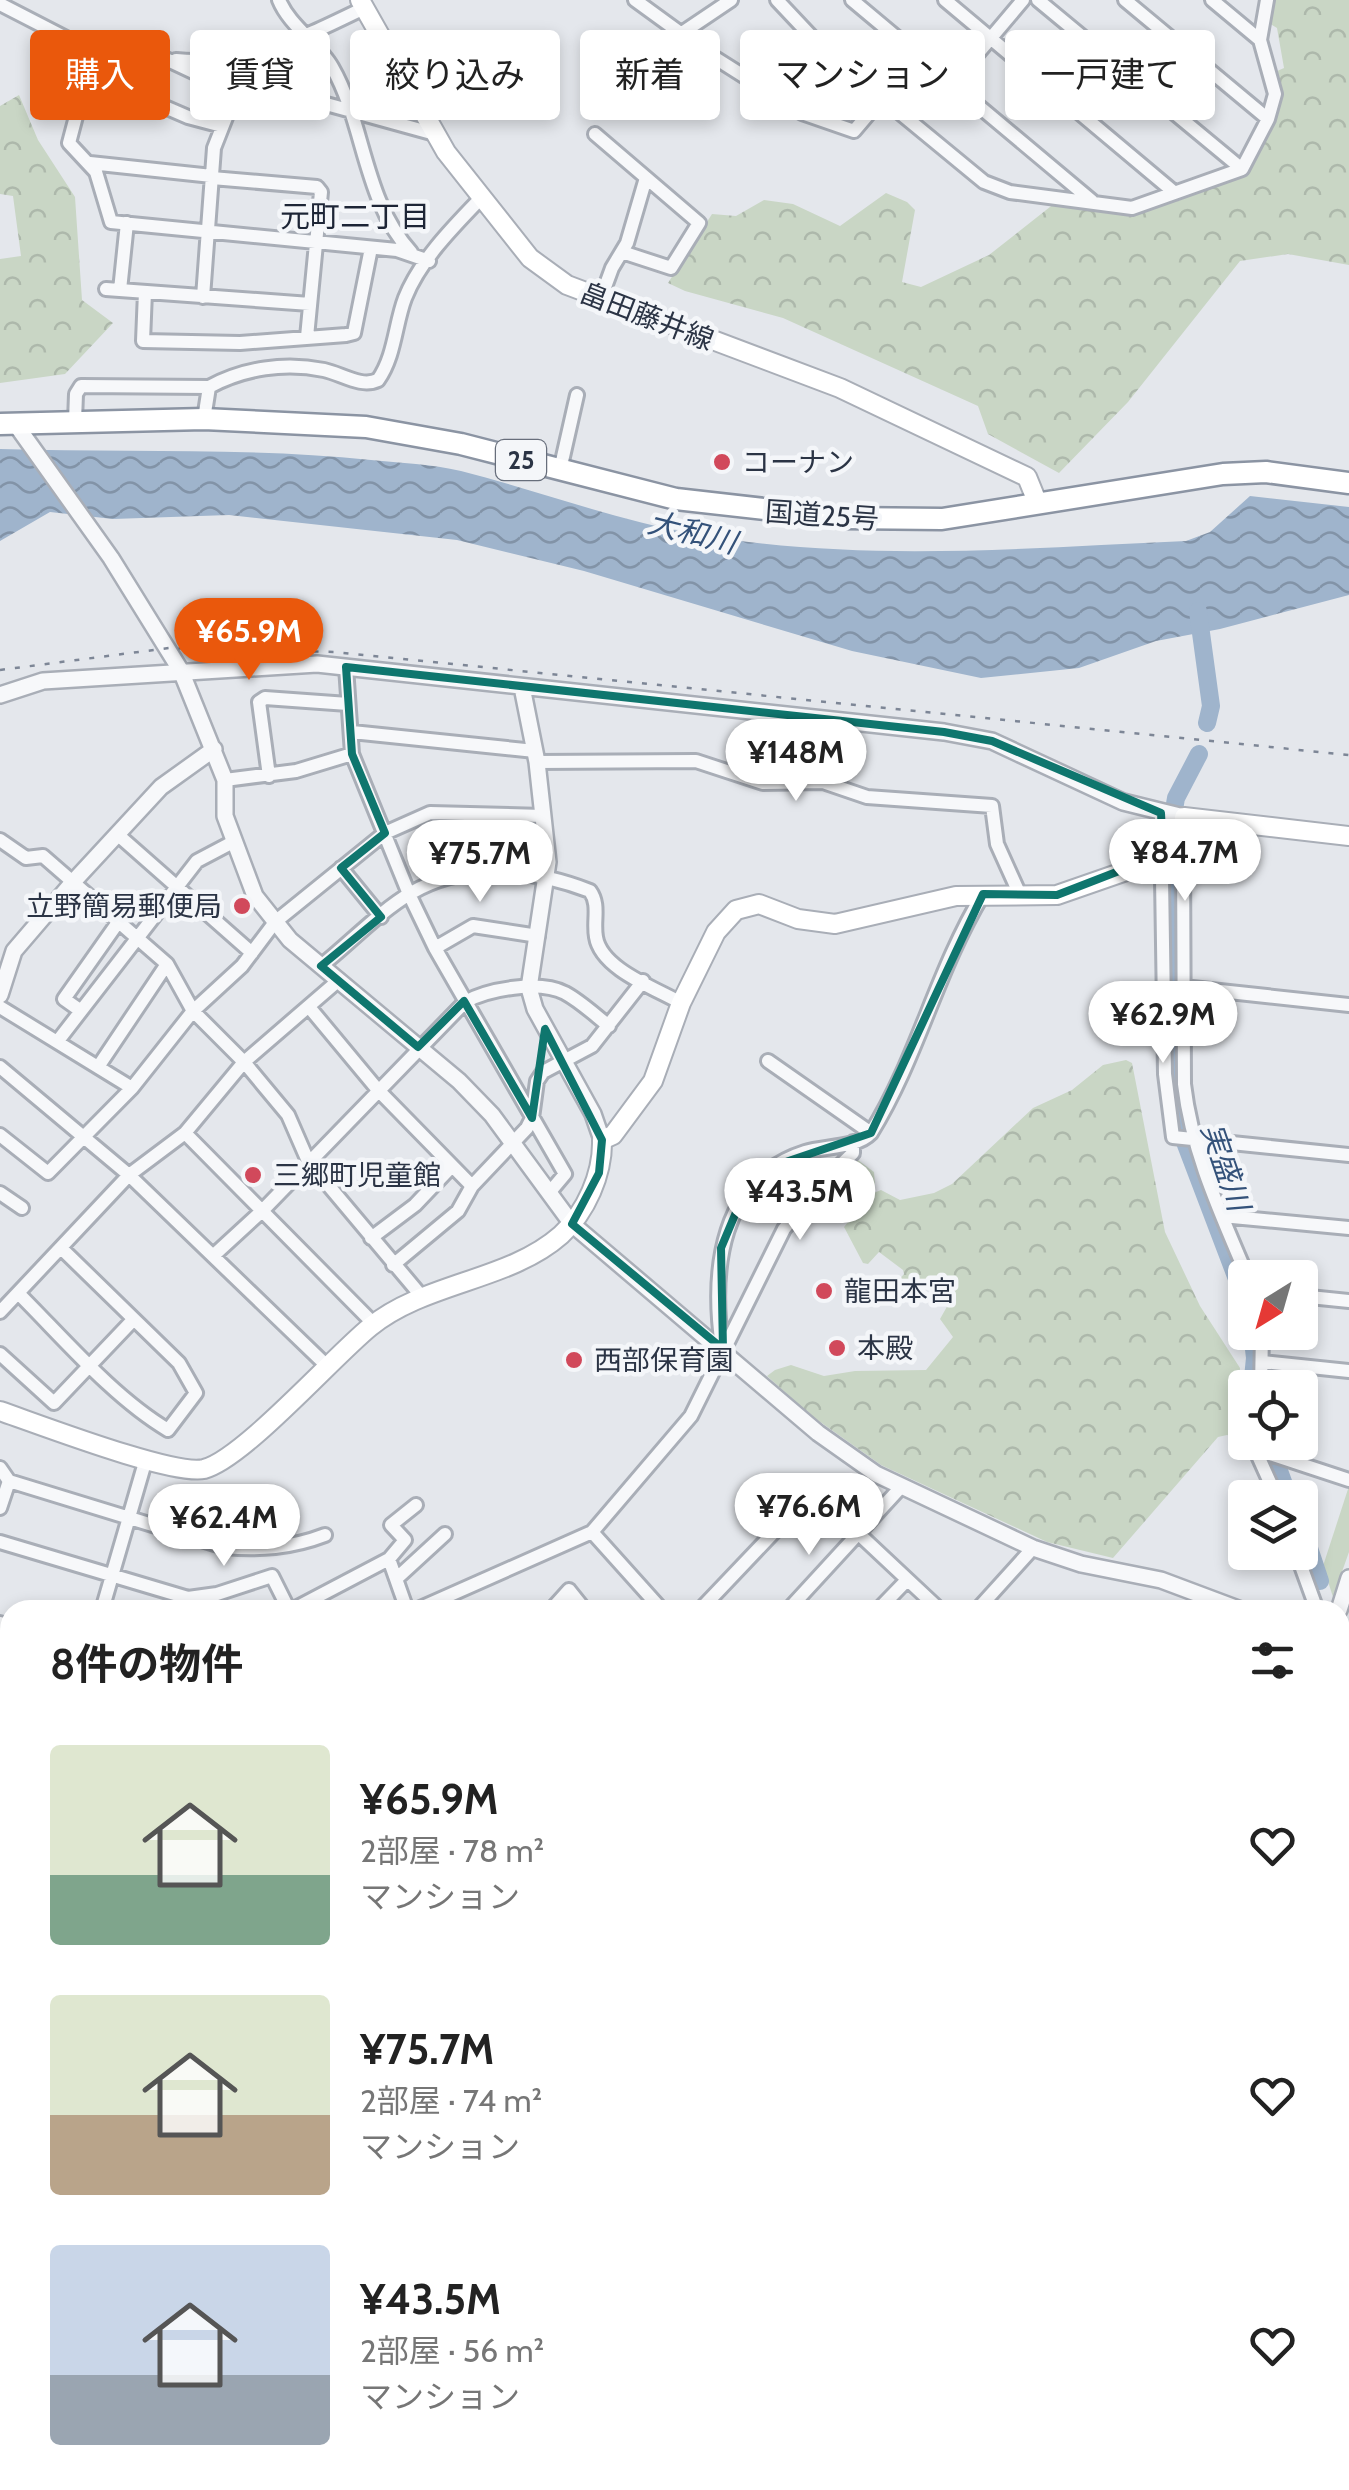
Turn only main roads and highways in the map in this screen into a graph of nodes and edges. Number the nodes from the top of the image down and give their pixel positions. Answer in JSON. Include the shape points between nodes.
{"nodes":[{"id":1,"x":362,"y":4,"type":"edge"},
{"id":2,"x":7,"y":423,"type":"edge"},
{"id":3,"x":1349,"y":483,"type":"edge"},
{"id":4,"x":1038,"y":504,"type":"junction"},
{"id":5,"x":1349,"y":836,"type":"edge"},
{"id":6,"x":0,"y":1412,"type":"edge"}],
"edges":[{"from":1,"to":4,"type":"main road","name":"畠田藤井線","via":[[435,134],[544,272],[862,398],[1027,477]]},
{"from":2,"to":4,"type":"highway","name":"国道25号","number":"25","via":[[204,419],[395,431],[649,494],[844,518],[930,520]]},
{"from":3,"to":4,"type":"highway","name":"国道25号","number":"25","via":[[1266,472],[1224,474]]},
{"from":5,"to":6,"type":"main road","via":[[1173,815],[1172,850],[1057,894],[917,902],[835,924],[748,905],[722,923],[681,1003],[653,1081],[613,1135],[602,1140],[585,1204],[560,1236],[515,1264],[422,1298],[374,1324],[217,1463],[186,1470]]}]}
